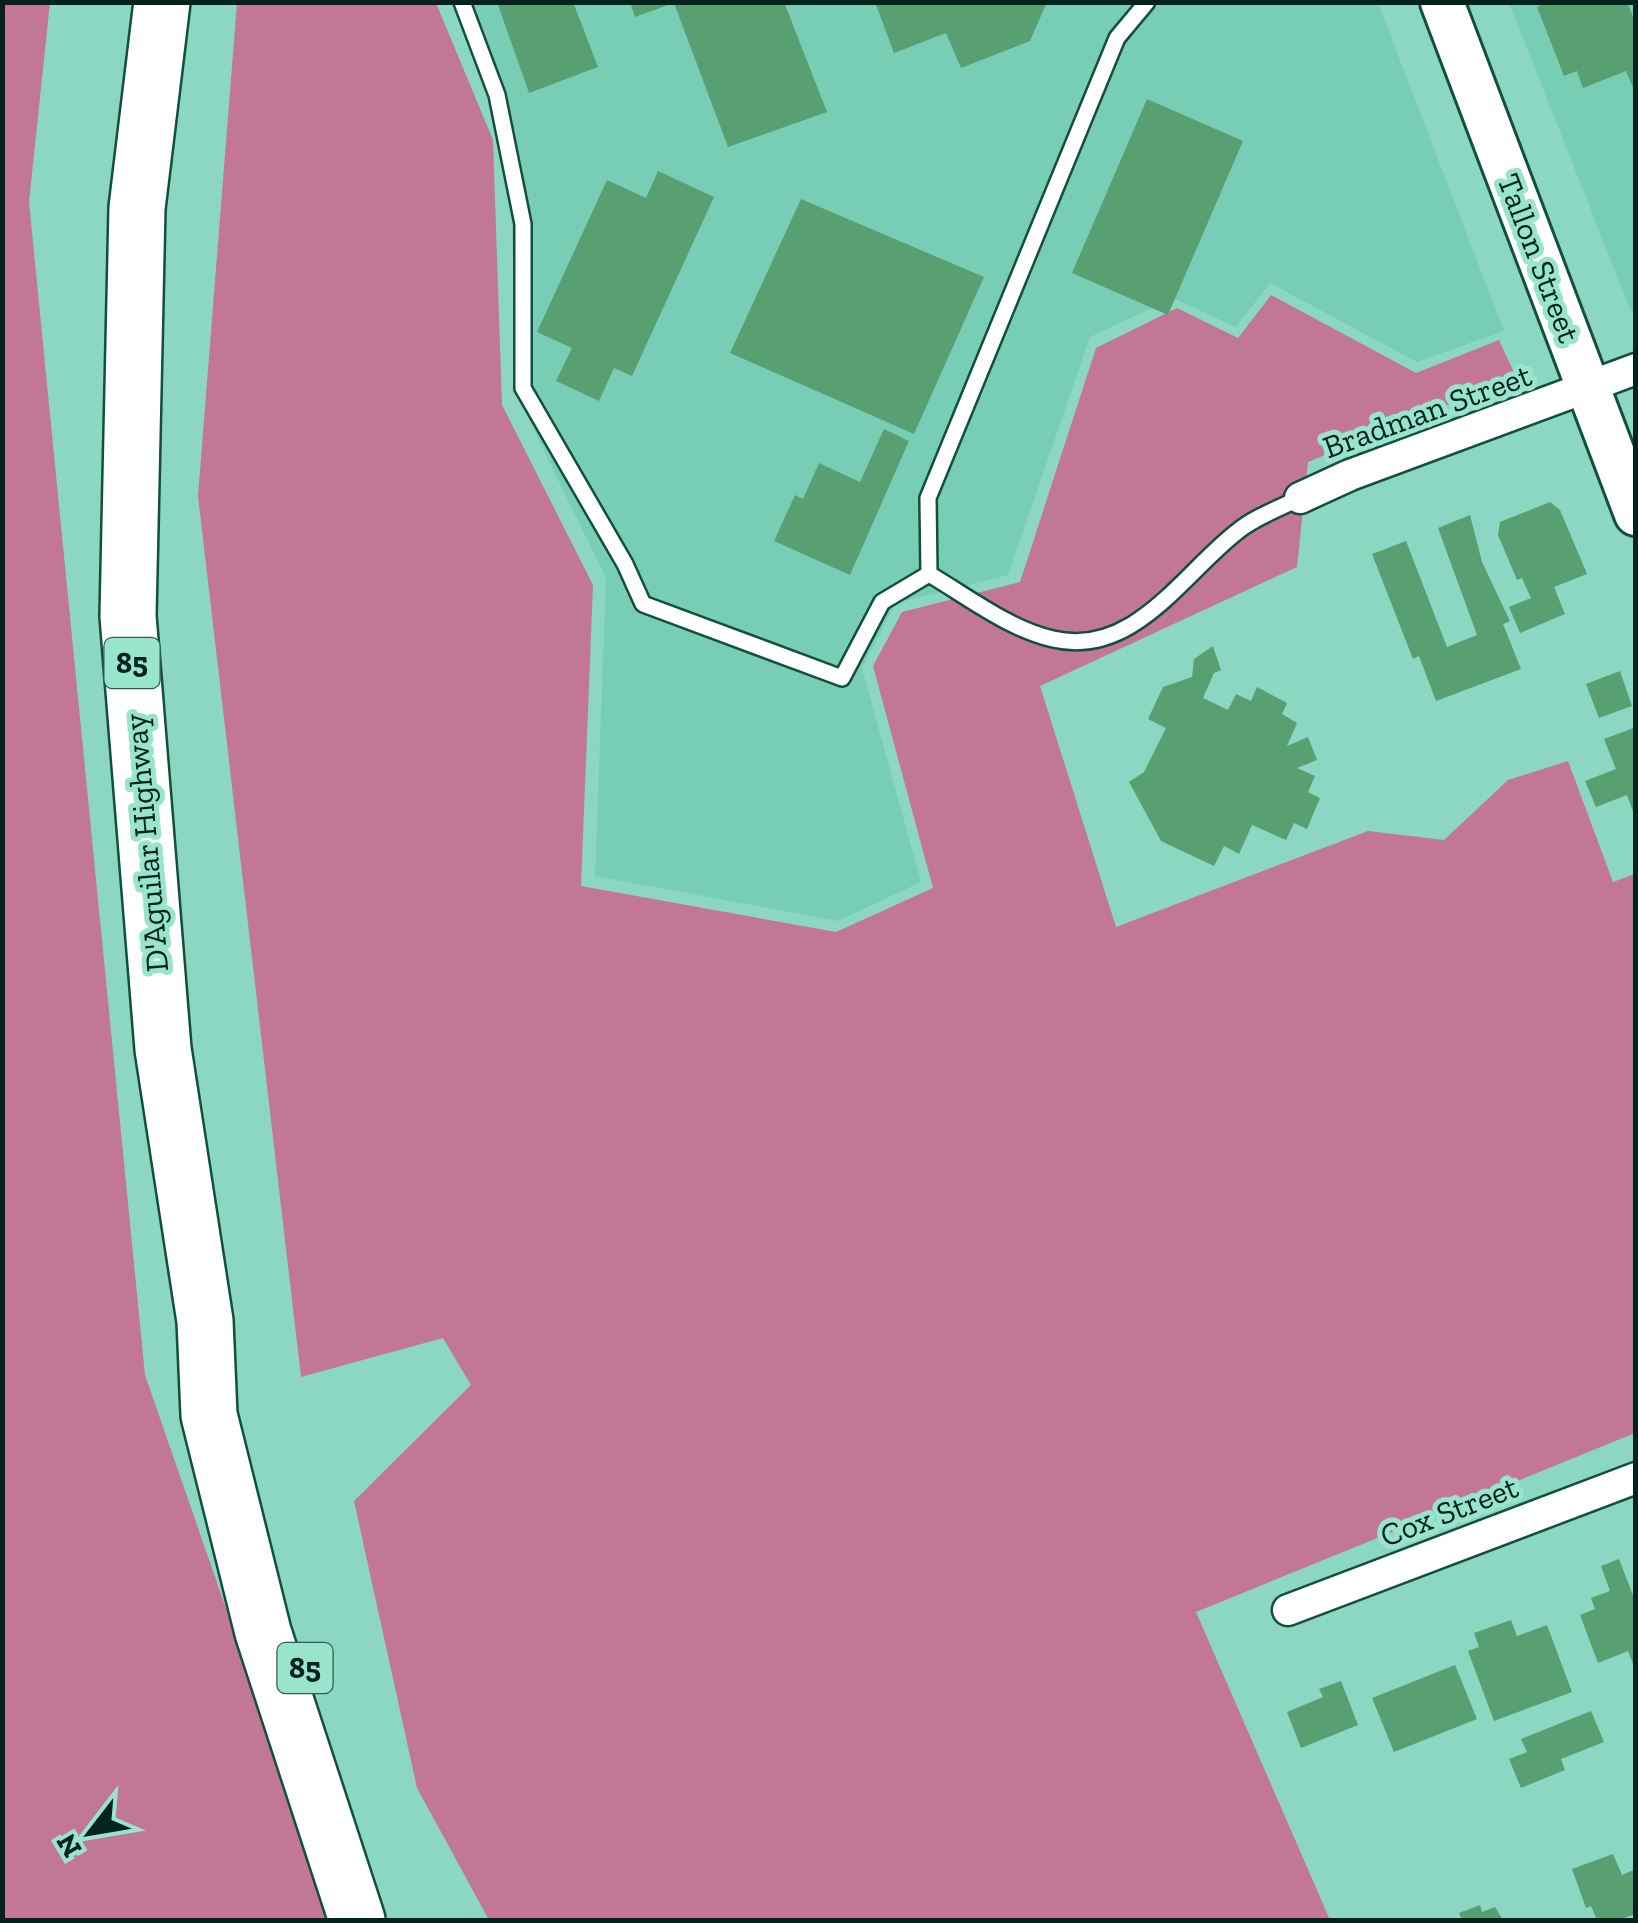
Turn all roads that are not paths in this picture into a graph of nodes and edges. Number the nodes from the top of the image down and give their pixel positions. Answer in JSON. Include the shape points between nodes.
{"nodes":[{"id":1,"x":162,"y":2,"type":"edge"},
{"id":2,"x":462,"y":2,"type":"edge"},
{"id":3,"x":1148,"y":2,"type":"edge"},
{"id":4,"x":1442,"y":2,"type":"edge"},
{"id":5,"x":1636,"y":369,"type":"edge"},
{"id":6,"x":1588,"y":388,"type":"junction"},
{"id":7,"x":1300,"y":498,"type":"joint"},
{"id":8,"x":1636,"y":514,"type":"edge"},
{"id":9,"x":930,"y":574,"type":"junction"},
{"id":10,"x":206,"y":1321,"type":"junction"},
{"id":11,"x":1636,"y":1478,"type":"edge"},
{"id":12,"x":1288,"y":1610,"type":"dead end"},
{"id":13,"x":357,"y":1920,"type":"edge"},
{"id":14,"x":388,"y":1920,"type":"edge"}],
"edges":[{"from":1,"to":10,"type":"highway","name":"D'Aguilar Highway","number":"85","via":[[137,208],[128,616],[163,1048]]},
{"from":2,"to":9,"type":"lane","via":[[497,95],[523,224],[523,388],[643,604],[842,678],[882,602]]},
{"from":3,"to":9,"type":"lane","via":[[1117,38],[928,498]]},
{"from":4,"to":6,"type":"street","name":"Tallon Street"},
{"from":5,"to":6,"type":"street","name":"Bradman Street"},
{"from":6,"to":7,"type":"street","name":"Bradman Street"},
{"from":6,"to":8,"type":"street","name":"Tallon Street"},
{"from":7,"to":9,"type":"lane","via":[[1239,530],[1173,596],[1105,640],[1054,640],[1002,618]]},
{"from":10,"to":13,"type":"highway","name":"D'Aguilar Highway","number":"85","via":[[209,1415],[233,1518],[294,1738]]},
{"from":10,"to":14,"type":"highway","name":"D'Aguilar Highway","number":"85","via":[[306,1670]]},
{"from":11,"to":12,"type":"street","name":"Cox Street"}]}
